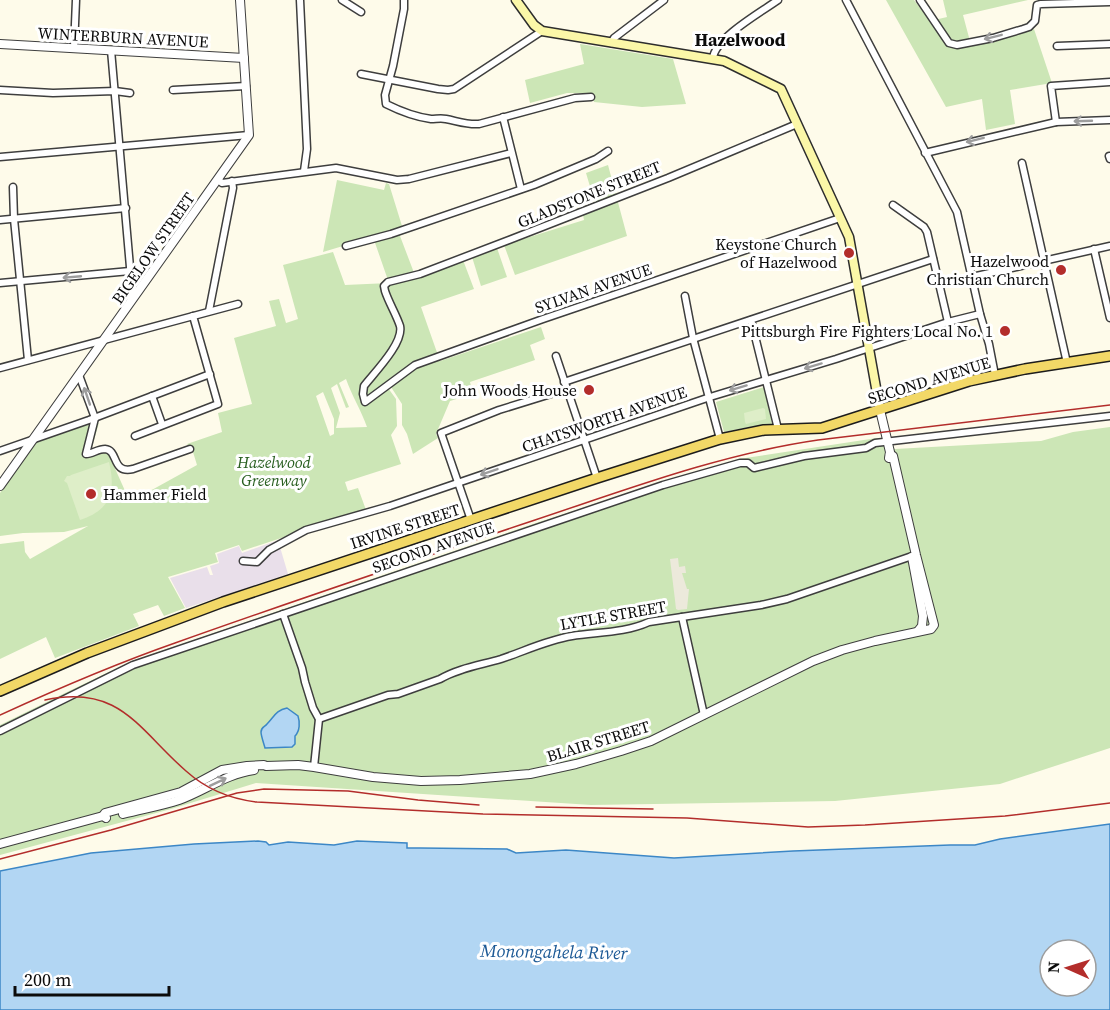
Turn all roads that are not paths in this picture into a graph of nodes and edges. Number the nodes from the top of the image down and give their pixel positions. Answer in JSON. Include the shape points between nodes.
{"nodes":[{"id":1,"x":76,"y":0,"type":"edge"},
{"id":2,"x":240,"y":0,"type":"edge"},
{"id":3,"x":300,"y":0,"type":"edge"},
{"id":4,"x":342,"y":0,"type":"edge"},
{"id":5,"x":404,"y":0,"type":"edge"},
{"id":6,"x":516,"y":0,"type":"edge"},
{"id":7,"x":664,"y":0,"type":"edge"},
{"id":8,"x":778,"y":0,"type":"edge"},
{"id":9,"x":846,"y":0,"type":"edge"},
{"id":10,"x":920,"y":0,"type":"edge"},
{"id":11,"x":1110,"y":2,"type":"edge"},
{"id":12,"x":361,"y":12,"type":"dead end"},
{"id":13,"x":542,"y":31,"type":"junction"},
{"id":14,"x":611,"y":43,"type":"junction"},
{"id":15,"x":0,"y":44,"type":"edge"},
{"id":16,"x":1110,"y":44,"type":"edge"},
{"id":17,"x":1057,"y":46,"type":"dead end"},
{"id":18,"x":74,"y":48,"type":"junction"},
{"id":19,"x":111,"y":50,"type":"junction"},
{"id":20,"x":244,"y":58,"type":"junction"},
{"id":21,"x":713,"y":58,"type":"junction"},
{"id":22,"x":361,"y":74,"type":"dead end"},
{"id":23,"x":389,"y":80,"type":"junction"},
{"id":24,"x":1110,"y":82,"type":"edge"},
{"id":25,"x":246,"y":86,"type":"junction"},
{"id":26,"x":0,"y":90,"type":"edge"},
{"id":27,"x":173,"y":90,"type":"dead end"},
{"id":28,"x":115,"y":91,"type":"junction"},
{"id":29,"x":130,"y":93,"type":"dead end"},
{"id":30,"x":591,"y":97,"type":"dead end"},
{"id":31,"x":503,"y":117,"type":"junction"},
{"id":32,"x":1110,"y":120,"type":"edge"},
{"id":33,"x":1056,"y":122,"type":"junction"},
{"id":34,"x":797,"y":124,"type":"junction"},
{"id":35,"x":249,"y":135,"type":"junction"},
{"id":36,"x":121,"y":146,"type":"junction"},
{"id":37,"x":608,"y":152,"type":"dead end"},
{"id":38,"x":511,"y":153,"type":"junction"},
{"id":39,"x":925,"y":153,"type":"junction"},
{"id":40,"x":0,"y":157,"type":"edge"},
{"id":41,"x":1022,"y":163,"type":"dead end"},
{"id":42,"x":304,"y":171,"type":"junction"},
{"id":43,"x":218,"y":180,"type":"junction"},
{"id":44,"x":232,"y":181,"type":"junction"},
{"id":45,"x":13,"y":187,"type":"dead end"},
{"id":46,"x":521,"y":189,"type":"junction"},
{"id":47,"x":893,"y":205,"type":"dead end"},
{"id":48,"x":126,"y":208,"type":"junction"},
{"id":49,"x":840,"y":218,"type":"junction"},
{"id":50,"x":14,"y":219,"type":"junction"},
{"id":51,"x":0,"y":220,"type":"edge"},
{"id":52,"x":346,"y":246,"type":"dead end"},
{"id":53,"x":1110,"y":246,"type":"edge"},
{"id":54,"x":1094,"y":249,"type":"junction"},
{"id":55,"x":933,"y":259,"type":"junction"},
{"id":56,"x":1044,"y":261,"type":"junction"},
{"id":57,"x":130,"y":271,"type":"junction"},
{"id":58,"x":972,"y":277,"type":"junction"},
{"id":59,"x":20,"y":281,"type":"junction"},
{"id":60,"x":0,"y":283,"type":"edge"},
{"id":61,"x":857,"y":285,"type":"junction"},
{"id":62,"x":685,"y":296,"type":"dead end"},
{"id":63,"x":130,"y":303,"type":"junction"},
{"id":64,"x":238,"y":304,"type":"dead end"},
{"id":65,"x":209,"y":311,"type":"junction"},
{"id":66,"x":980,"y":314,"type":"junction"},
{"id":67,"x":193,"y":316,"type":"junction"},
{"id":68,"x":1110,"y":318,"type":"edge"},
{"id":69,"x":752,"y":320,"type":"junction"},
{"id":70,"x":948,"y":322,"type":"junction"},
{"id":71,"x":693,"y":338,"type":"junction"},
{"id":72,"x":105,"y":339,"type":"junction"},
{"id":73,"x":868,"y":348,"type":"junction"},
{"id":74,"x":556,"y":356,"type":"dead end"},
{"id":75,"x":1110,"y":356,"type":"edge"},
{"id":76,"x":28,"y":360,"type":"junction"},
{"id":77,"x":1067,"y":363,"type":"junction"},
{"id":78,"x":0,"y":368,"type":"edge"},
{"id":79,"x":210,"y":374,"type":"junction"},
{"id":80,"x":79,"y":375,"type":"junction"},
{"id":81,"x":995,"y":375,"type":"junction"},
{"id":82,"x":767,"y":380,"type":"junction"},
{"id":83,"x":564,"y":382,"type":"junction"},
{"id":84,"x":567,"y":389,"type":"junction"},
{"id":85,"x":152,"y":396,"type":"junction"},
{"id":86,"x":710,"y":397,"type":"junction"},
{"id":87,"x":365,"y":402,"type":"joint"},
{"id":88,"x":880,"y":410,"type":"junction"},
{"id":89,"x":1110,"y":416,"type":"edge"},
{"id":90,"x":95,"y":418,"type":"junction"},
{"id":91,"x":162,"y":424,"type":"junction"},
{"id":92,"x":830,"y":426,"type":"joint"},
{"id":93,"x":778,"y":429,"type":"junction"},
{"id":94,"x":135,"y":436,"type":"dead end"},
{"id":95,"x":720,"y":439,"type":"junction"},
{"id":96,"x":32,"y":440,"type":"junction"},
{"id":97,"x":584,"y":440,"type":"junction"},
{"id":98,"x":887,"y":442,"type":"junction"},
{"id":99,"x":190,"y":449,"type":"dead end"},
{"id":100,"x":0,"y":451,"type":"edge"},
{"id":101,"x":597,"y":478,"type":"junction"},
{"id":102,"x":458,"y":483,"type":"junction"},
{"id":103,"x":0,"y":486,"type":"edge"},
{"id":104,"x":471,"y":520,"type":"junction"},
{"id":105,"x":914,"y":555,"type":"junction"},
{"id":106,"x":243,"y":561,"type":"dead end"},
{"id":107,"x":283,"y":614,"type":"junction"},
{"id":108,"x":682,"y":617,"type":"junction"},
{"id":109,"x":920,"y":628,"type":"junction"},
{"id":110,"x":0,"y":691,"type":"edge"},
{"id":111,"x":704,"y":715,"type":"junction"},
{"id":112,"x":319,"y":719,"type":"junction"},
{"id":113,"x":0,"y":731,"type":"edge"},
{"id":114,"x":314,"y":767,"type":"junction"},
{"id":115,"x":0,"y":844,"type":"edge"}],
"edges":[{"from":1,"to":18,"type":"street"},
{"from":2,"to":20,"type":"street"},
{"from":3,"to":42,"type":"street","via":[[307,149]]},
{"from":4,"to":12,"type":"street"},
{"from":5,"to":23,"type":"street"},
{"from":6,"to":13,"type":"main road"},
{"from":7,"to":14,"type":"street"},
{"from":8,"to":21,"type":"street","via":[[723,40]]},
{"from":9,"to":39,"type":"street"},
{"from":11,"to":10,"type":"street","one_way":true,"via":[[1037,5],[1035,21],[1029,27],[957,45],[949,43]]},
{"from":13,"to":14,"type":"main road"},
{"from":13,"to":23,"type":"street","via":[[454,89]]},
{"from":14,"to":21,"type":"main road"},
{"from":15,"to":18,"type":"street","name":"WINTERBURN AVENUE"},
{"from":16,"to":17,"type":"street"},
{"from":18,"to":19,"type":"street","name":"WINTERBURN AVENUE"},
{"from":19,"to":20,"type":"street","name":"WINTERBURN AVENUE"},
{"from":19,"to":28,"type":"street"},
{"from":20,"to":25,"type":"street"},
{"from":21,"to":34,"type":"main road","via":[[781,89]]},
{"from":22,"to":23,"type":"street"},
{"from":23,"to":31,"type":"street","via":[[386,104],[402,112],[471,125]]},
{"from":24,"to":33,"type":"street","via":[[1051,86]]},
{"from":25,"to":27,"type":"street"},
{"from":25,"to":35,"type":"street"},
{"from":26,"to":28,"type":"street"},
{"from":28,"to":29,"type":"street"},
{"from":28,"to":36,"type":"street"},
{"from":30,"to":31,"type":"street"},
{"from":31,"to":38,"type":"street"},
{"from":32,"to":33,"type":"street","one_way":true},
{"from":33,"to":39,"type":"street","one_way":true},
{"from":34,"to":49,"type":"main road"},
{"from":34,"to":87,"type":"street","name":"GLADSTONE STREET","via":[[509,240],[388,282],[385,291],[400,335],[364,386]]},
{"from":35,"to":36,"type":"street"},
{"from":35,"to":43,"type":"street","name":"BIGELOW STREET"},
{"from":36,"to":40,"type":"street"},
{"from":36,"to":48,"type":"street"},
{"from":37,"to":46,"type":"street"},
{"from":38,"to":42,"type":"street","via":[[409,179],[336,168]]},
{"from":38,"to":46,"type":"street"},
{"from":39,"to":58,"type":"street","via":[[957,212]]},
{"from":41,"to":56,"type":"street"},
{"from":42,"to":44,"type":"street"},
{"from":43,"to":44,"type":"street"},
{"from":43,"to":63,"type":"street","name":"BIGELOW STREET"},
{"from":44,"to":65,"type":"street"},
{"from":45,"to":50,"type":"street"},
{"from":46,"to":52,"type":"street"},
{"from":47,"to":55,"type":"street","via":[[924,227]]},
{"from":48,"to":50,"type":"street"},
{"from":48,"to":57,"type":"street"},
{"from":49,"to":61,"type":"main road","via":[[849,237]]},
{"from":49,"to":87,"type":"street","name":"SYLVAN AVENUE","via":[[415,365]]},
{"from":50,"to":51,"type":"street"},
{"from":50,"to":59,"type":"street"},
{"from":53,"to":54,"type":"street"},
{"from":54,"to":56,"type":"street"},
{"from":54,"to":68,"type":"street"},
{"from":55,"to":61,"type":"street"},
{"from":55,"to":70,"type":"street"},
{"from":56,"to":58,"type":"street"},
{"from":56,"to":77,"type":"street"},
{"from":57,"to":59,"type":"street","one_way":true},
{"from":57,"to":63,"type":"street"},
{"from":58,"to":66,"type":"street"},
{"from":59,"to":60,"type":"street"},
{"from":59,"to":76,"type":"street"},
{"from":61,"to":69,"type":"street"},
{"from":61,"to":73,"type":"main road"},
{"from":62,"to":71,"type":"street"},
{"from":63,"to":72,"type":"street","name":"BIGELOW STREET"},
{"from":64,"to":65,"type":"street"},
{"from":65,"to":67,"type":"street"},
{"from":66,"to":70,"type":"street","name":"CHATSWORTH AVENUE"},
{"from":66,"to":81,"type":"street"},
{"from":67,"to":72,"type":"street"},
{"from":67,"to":79,"type":"street"},
{"from":69,"to":71,"type":"street"},
{"from":69,"to":82,"type":"street"},
{"from":70,"to":73,"type":"street","name":"CHATSWORTH AVENUE"},
{"from":71,"to":83,"type":"street"},
{"from":71,"to":86,"type":"street"},
{"from":72,"to":76,"type":"street"},
{"from":72,"to":80,"type":"street","name":"BIGELOW STREET"},
{"from":73,"to":82,"type":"street","name":"CHATSWORTH AVENUE","one_way":true},
{"from":73,"to":88,"type":"main road"},
{"from":74,"to":83,"type":"street"},
{"from":75,"to":77,"type":"main road","name":"SECOND AVENUE"},
{"from":76,"to":78,"type":"street"},
{"from":77,"to":81,"type":"main road","name":"SECOND AVENUE"},
{"from":79,"to":85,"type":"street"},
{"from":79,"to":91,"type":"street","via":[[218,404]]},
{"from":90,"to":80,"type":"street","one_way":true},
{"from":80,"to":96,"type":"street","name":"BIGELOW STREET"},
{"from":81,"to":88,"type":"main road","name":"SECOND AVENUE"},
{"from":82,"to":86,"type":"street","name":"CHATSWORTH AVENUE","one_way":true},
{"from":82,"to":93,"type":"street"},
{"from":83,"to":84,"type":"street"},
{"from":84,"to":97,"type":"street"},
{"from":84,"to":102,"type":"street","via":[[441,433]]},
{"from":85,"to":90,"type":"street"},
{"from":85,"to":91,"type":"street"},
{"from":86,"to":95,"type":"street"},
{"from":86,"to":97,"type":"street","name":"CHATSWORTH AVENUE"},
{"from":88,"to":92,"type":"main road","name":"SECOND AVENUE"},
{"from":88,"to":98,"type":"street"},
{"from":89,"to":98,"type":"street","name":"SECOND AVENUE"},
{"from":90,"to":96,"type":"street"},
{"from":90,"to":99,"type":"street","via":[[87,454],[102,449],[111,451],[119,467],[127,471]]},
{"from":91,"to":94,"type":"street"},
{"from":92,"to":93,"type":"main road","name":"IRVINE STREET"},
{"from":93,"to":95,"type":"main road","name":"IRVINE STREET"},
{"from":95,"to":101,"type":"main road","name":"IRVINE STREET"},
{"from":96,"to":100,"type":"street"},
{"from":96,"to":103,"type":"street","name":"BIGELOW STREET"},
{"from":97,"to":101,"type":"street"},
{"from":97,"to":102,"type":"street","name":"CHATSWORTH AVENUE","one_way":true},
{"from":98,"to":105,"type":"street"},
{"from":98,"to":107,"type":"street","name":"SECOND AVENUE","via":[[754,468],[740,463]]},
{"from":101,"to":104,"type":"main road","name":"IRVINE STREET"},
{"from":102,"to":104,"type":"street"},
{"from":102,"to":106,"type":"street","name":"CHATSWORTH AVENUE","via":[[306,530],[257,561]]},
{"from":104,"to":110,"type":"main road","name":"IRVINE STREET","via":[[164,623]]},
{"from":105,"to":108,"type":"street","name":"LYTLE STREET","via":[[787,599]]},
{"from":105,"to":109,"type":"street","via":[[923,616]]},
{"from":105,"to":109,"type":"street","name":"BLAIR STREET","via":[[934,627],[922,632]]},
{"from":107,"to":112,"type":"street"},
{"from":107,"to":113,"type":"street","name":"SECOND AVENUE","via":[[133,665]]},
{"from":108,"to":111,"type":"street"},
{"from":108,"to":112,"type":"street","name":"LYTLE STREET","via":[[559,638]]},
{"from":109,"to":111,"type":"street","name":"BLAIR STREET","via":[[813,661]]},
{"from":111,"to":114,"type":"street","name":"BLAIR STREET","via":[[651,741],[530,774],[422,781]]},
{"from":112,"to":114,"type":"street"},
{"from":114,"to":115,"type":"street","name":"BLAIR STREET","via":[[264,765],[222,770],[182,792]]}]}
